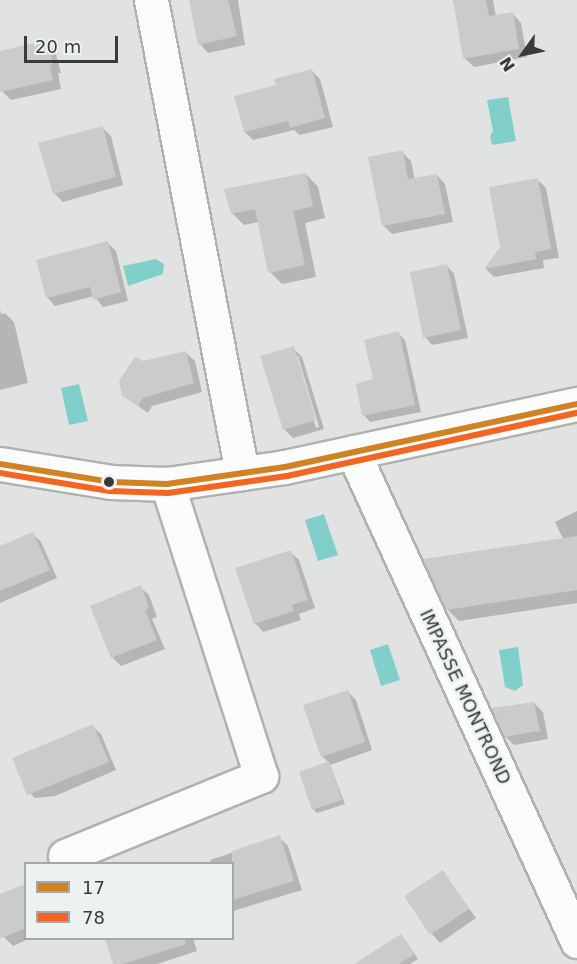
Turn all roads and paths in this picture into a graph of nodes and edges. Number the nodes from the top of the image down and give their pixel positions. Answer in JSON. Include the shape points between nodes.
{"nodes":[{"id":1,"x":151,"y":0,"type":"edge"},
{"id":2,"x":577,"y":404,"type":"edge"},
{"id":3,"x":353,"y":453,"type":"junction"},
{"id":4,"x":0,"y":464,"type":"edge"},
{"id":5,"x":242,"y":474,"type":"junction"},
{"id":6,"x":167,"y":484,"type":"junction"},
{"id":7,"x":65,"y":856,"type":"dead end"},
{"id":8,"x":577,"y":941,"type":"edge"}],
"edges":[{"from":1,"to":5,"type":"street"},
{"from":2,"to":3,"type":"street"},
{"from":3,"to":5,"type":"street"},
{"from":3,"to":8,"type":"street","name":"IMPASSE MONTROND"},
{"from":4,"to":6,"type":"street","via":[[111,482]]},
{"from":5,"to":6,"type":"street"},
{"from":6,"to":7,"type":"street","via":[[261,776]]}]}
